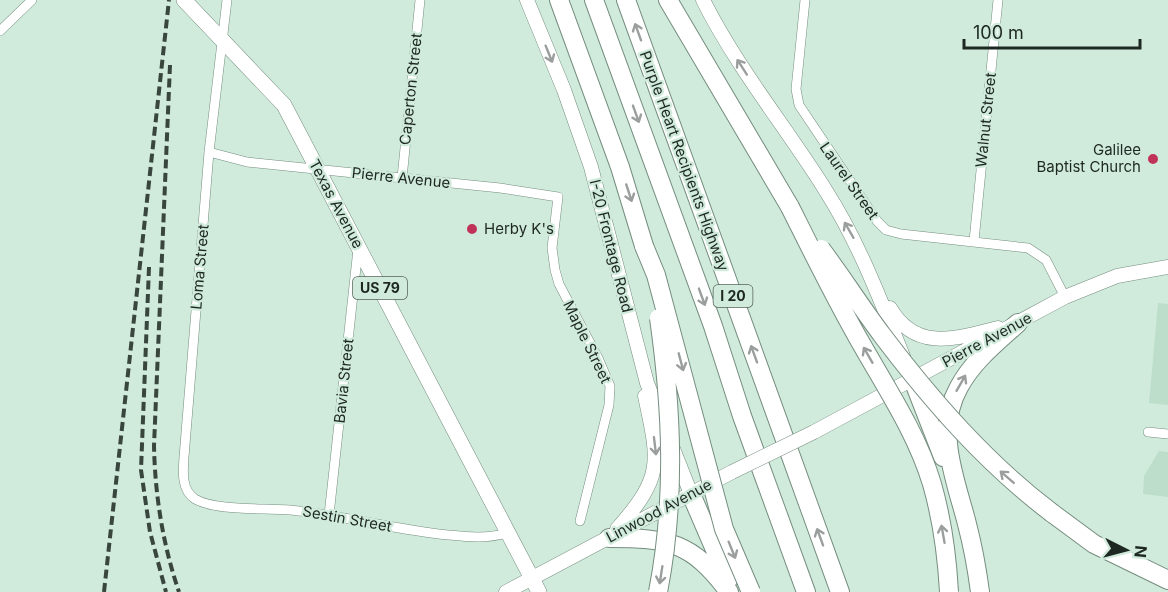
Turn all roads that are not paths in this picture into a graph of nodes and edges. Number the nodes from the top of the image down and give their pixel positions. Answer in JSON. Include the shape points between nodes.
{"nodes":[{"id":1,"x":32,"y":0,"type":"edge"},
{"id":2,"x":184,"y":0,"type":"edge"},
{"id":3,"x":227,"y":0,"type":"edge"},
{"id":4,"x":420,"y":0,"type":"edge"},
{"id":5,"x":527,"y":0,"type":"edge"},
{"id":6,"x":559,"y":0,"type":"edge"},
{"id":7,"x":594,"y":0,"type":"edge"},
{"id":8,"x":626,"y":0,"type":"edge"},
{"id":9,"x":669,"y":0,"type":"edge"},
{"id":10,"x":678,"y":0,"type":"edge"},
{"id":11,"x":703,"y":0,"type":"edge"},
{"id":12,"x":805,"y":0,"type":"edge"},
{"id":13,"x":998,"y":0,"type":"edge"},
{"id":14,"x":0,"y":31,"type":"edge"},
{"id":15,"x":223,"y":40,"type":"junction"},
{"id":16,"x":713,"y":75,"type":"junction"},
{"id":17,"x":209,"y":152,"type":"junction"},
{"id":18,"x":319,"y":171,"type":"junction"},
{"id":19,"x":402,"y":178,"type":"junction"},
{"id":20,"x":558,"y":197,"type":"joint"},
{"id":21,"x":790,"y":207,"type":"junction"},
{"id":22,"x":974,"y":241,"type":"junction"},
{"id":23,"x":644,"y":246,"type":"junction"},
{"id":24,"x":358,"y":247,"type":"junction"},
{"id":25,"x":863,"y":257,"type":"junction"},
{"id":26,"x":1168,"y":267,"type":"edge"},
{"id":27,"x":1065,"y":297,"type":"junction"},
{"id":28,"x":1018,"y":323,"type":"junction"},
{"id":29,"x":631,"y":327,"type":"junction"},
{"id":30,"x":913,"y":380,"type":"junction"},
{"id":31,"x":814,"y":432,"type":"joint"},
{"id":32,"x":1148,"y":432,"type":"dead end"},
{"id":33,"x":1168,"y":434,"type":"edge"},
{"id":34,"x":189,"y":493,"type":"joint"},
{"id":35,"x":691,"y":494,"type":"junction"},
{"id":36,"x":961,"y":500,"type":"junction"},
{"id":37,"x":329,"y":515,"type":"junction"},
{"id":38,"x":580,"y":521,"type":"dead end"},
{"id":39,"x":507,"y":533,"type":"junction"},
{"id":40,"x":609,"y":538,"type":"junction"},
{"id":41,"x":1168,"y":580,"type":"edge"},
{"id":42,"x":535,"y":585,"type":"edge"},
{"id":43,"x":506,"y":592,"type":"edge"},
{"id":44,"x":658,"y":592,"type":"edge"},
{"id":45,"x":731,"y":592,"type":"edge"},
{"id":46,"x":751,"y":592,"type":"edge"},
{"id":47,"x":806,"y":592,"type":"edge"},
{"id":48,"x":840,"y":592,"type":"edge"},
{"id":49,"x":949,"y":592,"type":"edge"},
{"id":50,"x":980,"y":592,"type":"edge"}],
"edges":[{"from":1,"to":14,"type":"street"},
{"from":2,"to":15,"type":"main road","name":"Texas Avenue","number":"US 79"},
{"from":3,"to":15,"type":"street","name":"Loma Street"},
{"from":4,"to":19,"type":"street","name":"Caperton Street"},
{"from":5,"to":29,"type":"main road","name":"I-20 Frontage Road","one_way":true,"via":[[591,167]]},
{"from":6,"to":23,"type":"highway","one_way":true,"via":[[621,167]]},
{"from":7,"to":47,"type":"highway","name":"Purple Heart Recipients Highway","number":"I 20","one_way":true},
{"from":48,"to":8,"type":"highway","name":"Purple Heart Recipients Highway","number":"I 20","one_way":true},
{"from":9,"to":16,"type":"highway"},
{"from":10,"to":16,"type":"highway"},
{"from":25,"to":11,"type":"main road","one_way":true,"via":[[826,190],[748,77]]},
{"from":12,"to":22,"type":"street","name":"Laurel Street","via":[[796,89],[798,105],[877,221],[886,230],[901,234]]},
{"from":13,"to":22,"type":"street","name":"Walnut Street"},
{"from":15,"to":17,"type":"street","name":"Loma Street"},
{"from":15,"to":18,"type":"main road","name":"Texas Avenue","number":"US 79","via":[[284,105]]},
{"from":16,"to":21,"type":"highway"},
{"from":17,"to":18,"type":"street","name":"Pierre Avenue","via":[[238,161]]},
{"from":17,"to":34,"type":"street","name":"Loma Street","via":[[184,457],[184,482]]},
{"from":18,"to":19,"type":"street","name":"Pierre Avenue"},
{"from":18,"to":24,"type":"main road","name":"Texas Avenue","number":"US 79"},
{"from":19,"to":20,"type":"street","name":"Pierre Avenue"},
{"from":20,"to":38,"type":"street","name":"Maple Street","via":[[552,248],[555,270],[610,386],[609,405]]},
{"from":41,"to":21,"type":"highway","one_way":true,"bridge":true,"via":[[1094,544],[1001,472],[948,418],[881,335]]},
{"from":49,"to":21,"type":"highway","one_way":true,"bridge":true,"via":[[940,520],[921,453]]},
{"from":22,"to":27,"type":"street","name":"Laurel Street","via":[[1035,251],[1046,260]]},
{"from":23,"to":44,"type":"highway","one_way":true,"bridge":true,"via":[[667,372],[670,429],[669,523]]},
{"from":23,"to":46,"type":"highway","one_way":true,"bridge":true,"via":[[657,275],[724,529]]},
{"from":24,"to":37,"type":"street","name":"Bavia Street"},
{"from":24,"to":39,"type":"main road","name":"Texas Avenue","number":"US 79"},
{"from":25,"to":28,"type":"main road","via":[[893,313],[921,336],[951,340]]},
{"from":25,"to":30,"type":"main road"},
{"from":26,"to":27,"type":"main road","name":"Pierre Avenue","via":[[1117,276]]},
{"from":27,"to":28,"type":"main road","name":"Pierre Avenue"},
{"from":28,"to":30,"type":"main road","name":"Pierre Avenue"},
{"from":36,"to":28,"type":"highway","one_way":true,"via":[[949,452],[950,405],[970,369]]},
{"from":29,"to":35,"type":"main road","name":"I-20 Frontage Road","via":[[647,383]]},
{"from":29,"to":40,"type":"main road","one_way":true,"via":[[653,436],[655,466],[643,498]]},
{"from":30,"to":31,"type":"main road","name":"Pierre Avenue"},
{"from":30,"to":36,"type":"highway"},
{"from":31,"to":35,"type":"main road","name":"Linwood Avenue","bridge":true},
{"from":32,"to":33,"type":"street"},
{"from":34,"to":37,"type":"street","name":"Sestin Street","via":[[212,505]]},
{"from":35,"to":40,"type":"main road","name":"Linwood Avenue"},
{"from":35,"to":45,"type":"highway"},
{"from":36,"to":50,"type":"highway"},
{"from":37,"to":39,"type":"street","name":"Sestin Street","via":[[437,534],[488,537]]},
{"from":39,"to":42,"type":"main road","name":"Texas Avenue","number":"US 79"},
{"from":40,"to":42,"type":"main road","name":"Linwood Avenue"},
{"from":40,"to":45,"type":"highway","via":[[654,539],[689,550]]},
{"from":42,"to":43,"type":"main road","name":"Linwood Avenue"}]}
